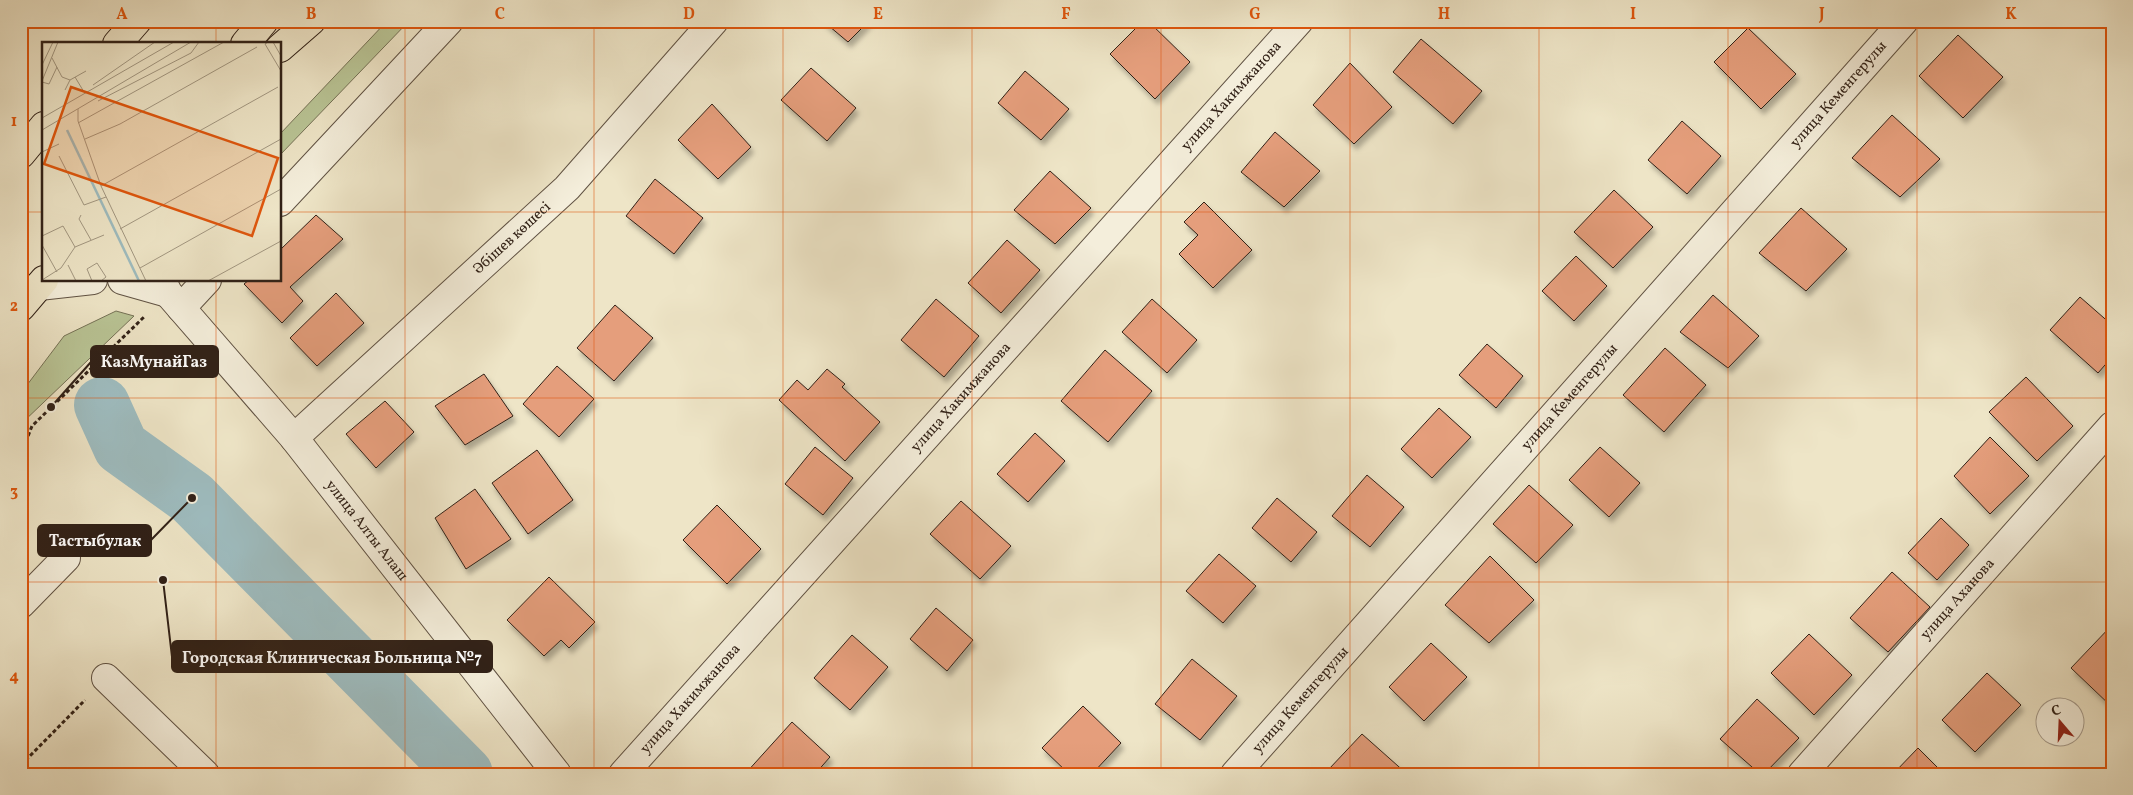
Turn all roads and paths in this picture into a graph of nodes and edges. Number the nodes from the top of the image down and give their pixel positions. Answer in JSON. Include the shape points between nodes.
{"nodes":[{"id":1,"x":31,"y":21,"type":"edge"},
{"id":2,"x":119,"y":21,"type":"edge"},
{"id":3,"x":137,"y":21,"type":"edge"},
{"id":4,"x":264,"y":21,"type":"edge"},
{"id":5,"x":312,"y":21,"type":"edge"},
{"id":6,"x":449,"y":21,"type":"edge"},
{"id":7,"x":714,"y":21,"type":"edge"},
{"id":8,"x":1299,"y":21,"type":"edge"},
{"id":9,"x":1904,"y":21,"type":"edge"},
{"id":10,"x":21,"y":32,"type":"edge"},
{"id":11,"x":105,"y":42,"type":"edge"},
{"id":12,"x":119,"y":42,"type":"edge"},
{"id":13,"x":247,"y":42,"type":"edge"},
{"id":14,"x":281,"y":47,"type":"edge"},
{"id":15,"x":42,"y":128,"type":"edge"},
{"id":16,"x":21,"y":154,"type":"edge"},
{"id":17,"x":281,"y":201,"type":"edge"},
{"id":18,"x":76,"y":281,"type":"edge"},
{"id":19,"x":125,"y":281,"type":"edge"},
{"id":20,"x":204,"y":281,"type":"edge"},
{"id":21,"x":42,"y":283,"type":"edge"},
{"id":22,"x":170,"y":294,"type":"edge"},
{"id":23,"x":21,"y":307,"type":"edge"},
{"id":24,"x":139,"y":322,"type":"dead end"},
{"id":25,"x":2112,"y":426,"type":"edge"},
{"id":26,"x":294,"y":438,"type":"junction"},
{"id":27,"x":21,"y":454,"type":"edge"},
{"id":28,"x":66,"y":558,"type":"dead end"},
{"id":29,"x":21,"y":604,"type":"edge"},
{"id":30,"x":106,"y":678,"type":"joint"},
{"id":31,"x":21,"y":766,"type":"edge"},
{"id":32,"x":205,"y":774,"type":"edge"},
{"id":33,"x":557,"y":774,"type":"edge"},
{"id":34,"x":623,"y":774,"type":"edge"},
{"id":35,"x":1235,"y":774,"type":"edge"},
{"id":36,"x":1802,"y":774,"type":"edge"}],
"edges":[{"from":1,"to":10,"type":"path"},
{"from":2,"to":11,"type":"highway"},
{"from":3,"to":12,"type":"highway"},
{"from":4,"to":13,"type":"highway"},
{"from":5,"to":14,"type":"highway"},
{"from":6,"to":17,"type":"street"},
{"from":7,"to":26,"type":"street","name":"Әбішев көшесі","via":[[567,188]]},
{"from":8,"to":34,"type":"street","name":"улица Хакимжанова"},
{"from":9,"to":35,"type":"street","name":"улица Кеменгерулы"},
{"from":15,"to":16,"type":"highway"},
{"from":18,"to":21,"type":"street"},
{"from":19,"to":22,"type":"street"},
{"from":20,"to":22,"type":"street"},
{"from":21,"to":23,"type":"highway"},
{"from":22,"to":26,"type":"street","name":"улица Алты Алаш"},
{"from":24,"to":27,"type":"path","via":[[32,426]]},
{"from":25,"to":36,"type":"street","name":"улица Аханова"},
{"from":26,"to":33,"type":"street","name":"улица Алты Алаш"},
{"from":28,"to":29,"type":"street"},
{"from":30,"to":31,"type":"path"},
{"from":30,"to":32,"type":"street"}]}
